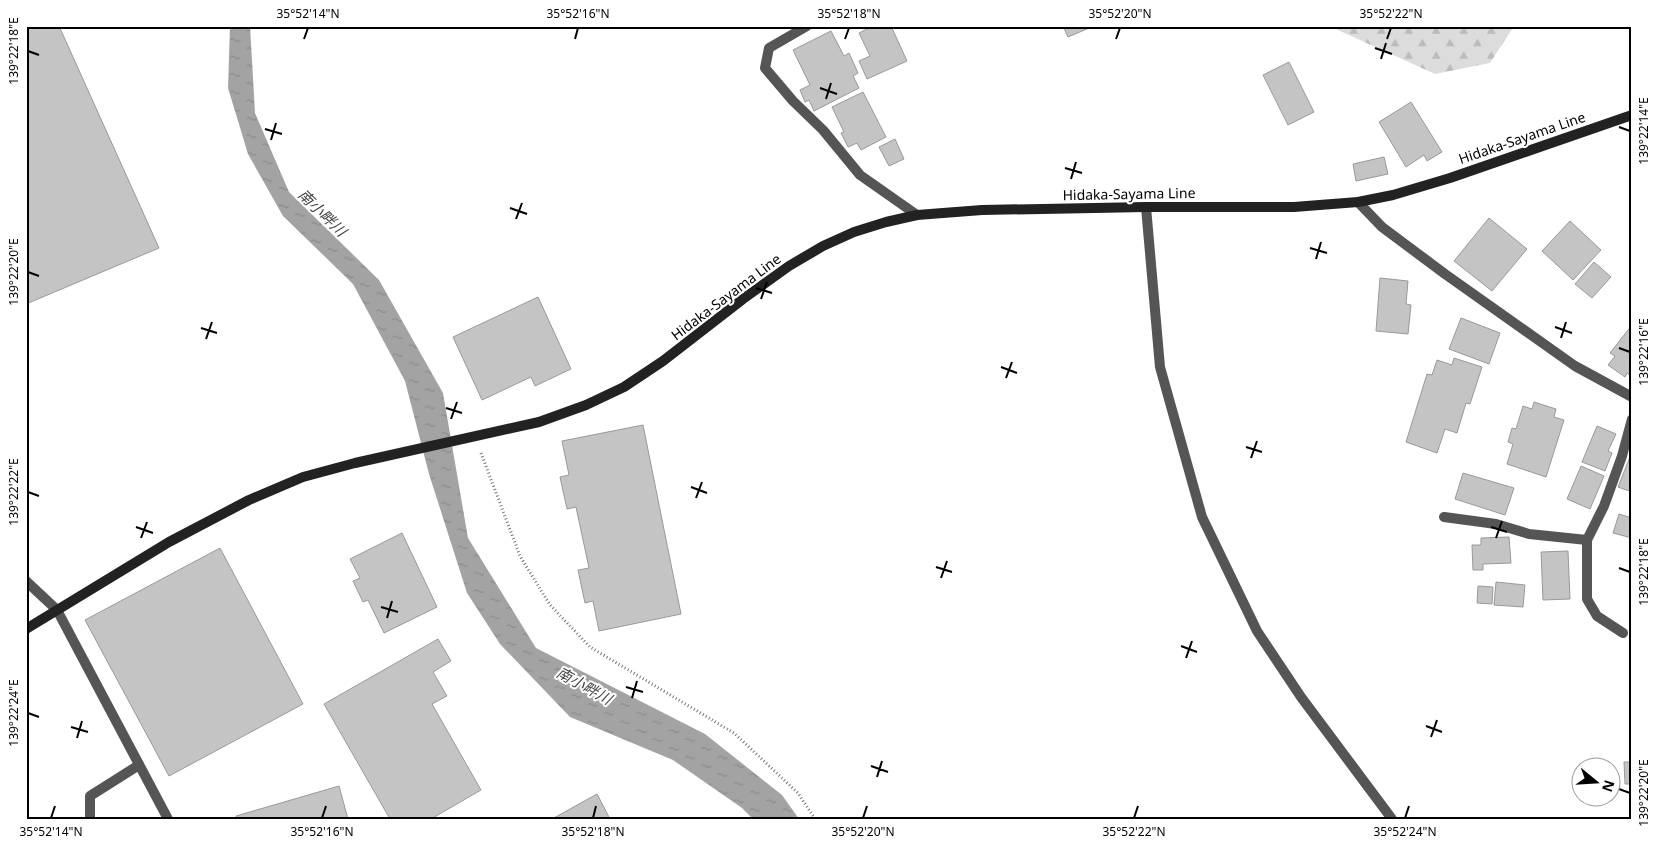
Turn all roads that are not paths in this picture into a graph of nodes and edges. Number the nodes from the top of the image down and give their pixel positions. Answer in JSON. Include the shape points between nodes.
{"nodes":[{"id":1,"x":806,"y":26,"type":"edge"},
{"id":2,"x":1632,"y":115,"type":"edge"},
{"id":3,"x":1358,"y":202,"type":"junction"},
{"id":4,"x":1146,"y":207,"type":"junction"},
{"id":5,"x":917,"y":216,"type":"junction"},
{"id":6,"x":1632,"y":397,"type":"edge"},
{"id":7,"x":1632,"y":419,"type":"edge"},
{"id":8,"x":1444,"y":517,"type":"dead end"},
{"id":9,"x":1587,"y":540,"type":"junction"},
{"id":10,"x":26,"y":581,"type":"edge"},
{"id":11,"x":57,"y":610,"type":"junction"},
{"id":12,"x":26,"y":629,"type":"edge"},
{"id":13,"x":1623,"y":633,"type":"dead end"},
{"id":14,"x":139,"y":765,"type":"junction"},
{"id":15,"x":90,"y":819,"type":"edge"},
{"id":16,"x":168,"y":819,"type":"edge"},
{"id":17,"x":1392,"y":819,"type":"edge"}],
"edges":[{"from":1,"to":5,"type":"street","via":[[769,48],[765,68],[860,175]]},
{"from":2,"to":3,"type":"main road","name":"Hidaka-Sayama Line","via":[[1450,178]]},
{"from":3,"to":4,"type":"main road","name":"Hidaka-Sayama Line","via":[[1294,207]]},
{"from":3,"to":6,"type":"street","via":[[1382,227],[1445,274],[1575,366]]},
{"from":4,"to":5,"type":"main road","name":"Hidaka-Sayama Line","via":[[982,210]]},
{"from":4,"to":17,"type":"street","via":[[1160,367],[1202,517],[1257,631],[1301,697]]},
{"from":5,"to":11,"type":"main road","name":"Hidaka-Sayama Line","via":[[854,232],[823,246],[743,298],[663,361],[624,387],[586,405],[539,422],[355,462],[303,477],[249,500],[169,542]]},
{"from":7,"to":9,"type":"street","via":[[1604,506]]},
{"from":8,"to":9,"type":"street","via":[[1496,524],[1529,534]]},
{"from":9,"to":13,"type":"street","via":[[1587,599],[1597,616]]},
{"from":10,"to":11,"type":"street"},
{"from":11,"to":12,"type":"main road","name":"Hidaka-Sayama Line"},
{"from":11,"to":14,"type":"street"},
{"from":14,"to":15,"type":"street","via":[[90,796]]},
{"from":14,"to":16,"type":"street"}]}
